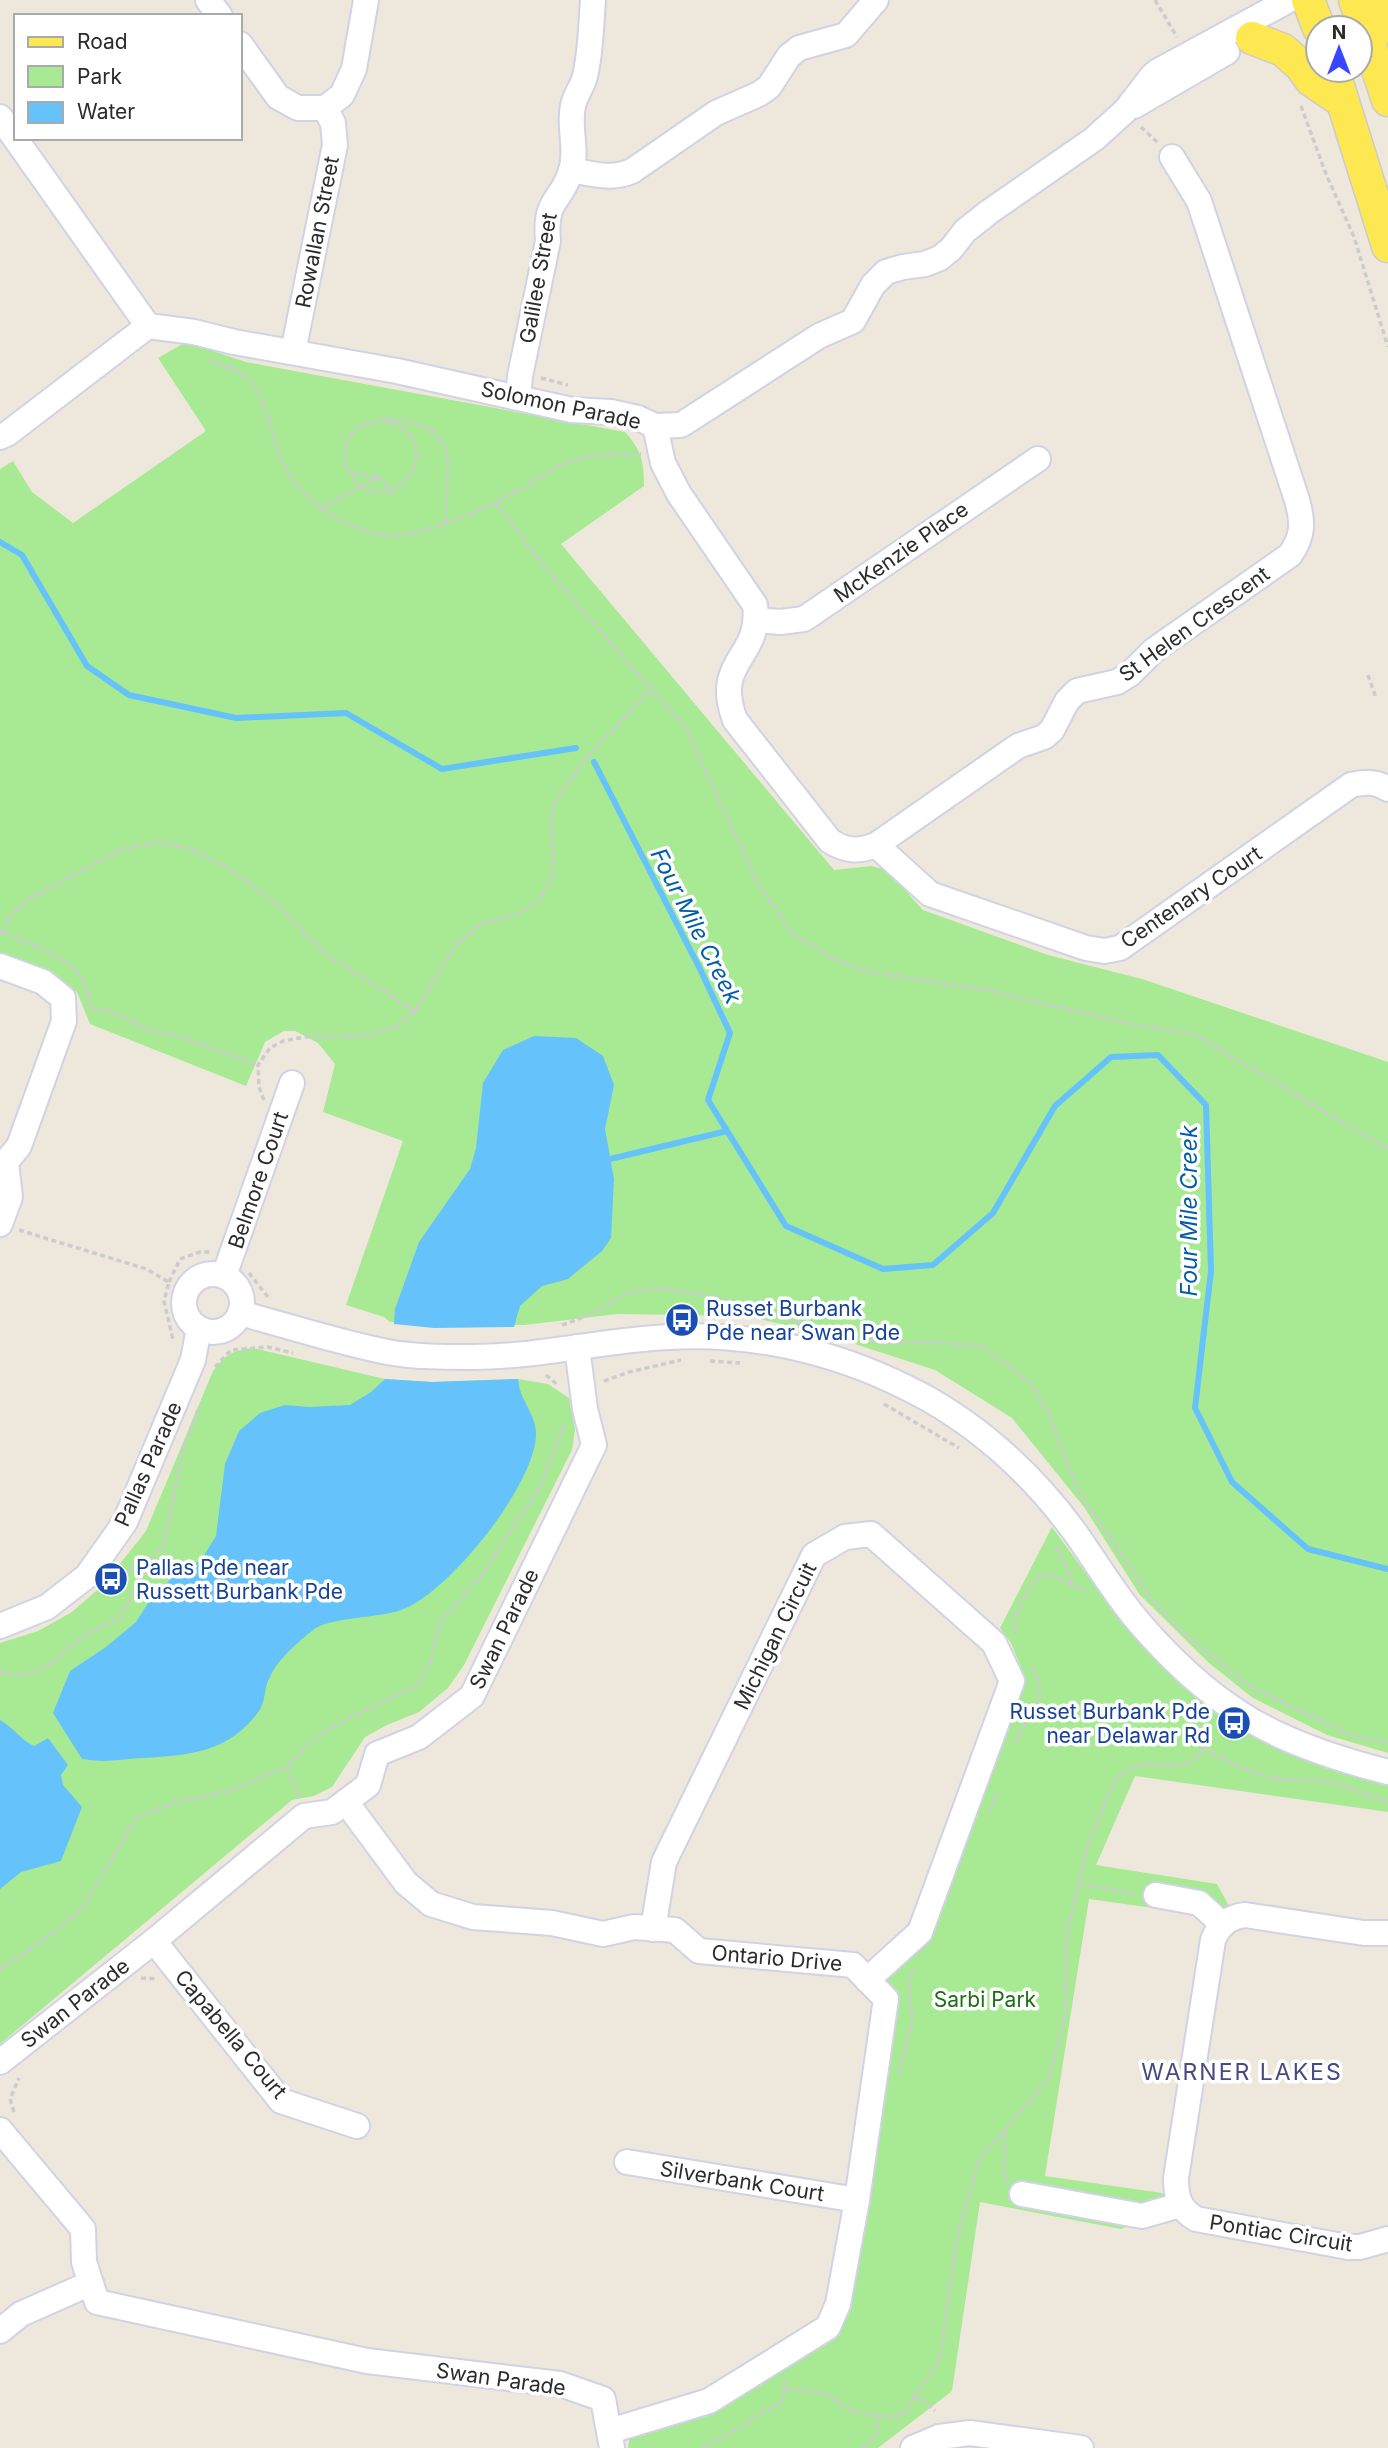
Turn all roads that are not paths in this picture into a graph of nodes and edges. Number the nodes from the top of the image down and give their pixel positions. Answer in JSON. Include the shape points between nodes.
{"nodes":[{"id":1,"x":366,"y":0,"type":"edge"},
{"id":2,"x":593,"y":0,"type":"edge"},
{"id":3,"x":876,"y":0,"type":"edge"},
{"id":4,"x":1388,"y":0,"type":"edge"},
{"id":5,"x":1310,"y":7,"type":"edge"},
{"id":6,"x":1374,"y":33,"type":"edge"},
{"id":7,"x":1252,"y":38,"type":"junction"},
{"id":8,"x":242,"y":47,"type":"edge"},
{"id":9,"x":1374,"y":55,"type":"edge"},
{"id":10,"x":1337,"y":84,"type":"edge"},
{"id":11,"x":1388,"y":100,"type":"edge"},
{"id":12,"x":1342,"y":101,"type":"junction"},
{"id":13,"x":325,"y":108,"type":"junction"},
{"id":14,"x":1125,"y":111,"type":"junction"},
{"id":15,"x":0,"y":117,"type":"edge"},
{"id":16,"x":14,"y":137,"type":"edge"},
{"id":17,"x":16,"y":140,"type":"edge"},
{"id":18,"x":1172,"y":157,"type":"road end"},
{"id":19,"x":571,"y":170,"type":"junction"},
{"id":20,"x":1388,"y":246,"type":"edge"},
{"id":21,"x":148,"y":326,"type":"junction"},
{"id":22,"x":293,"y":352,"type":"junction"},
{"id":23,"x":519,"y":386,"type":"junction"},
{"id":24,"x":681,"y":425,"type":"junction"},
{"id":25,"x":655,"y":426,"type":"junction"},
{"id":26,"x":0,"y":437,"type":"edge"},
{"id":27,"x":1038,"y":458,"type":"dead end"},
{"id":28,"x":665,"y":462,"type":"junction"},
{"id":29,"x":757,"y":620,"type":"junction"},
{"id":30,"x":1388,"y":789,"type":"edge"},
{"id":31,"x":885,"y":839,"type":"junction"},
{"id":32,"x":0,"y":966,"type":"edge"},
{"id":33,"x":292,"y":1083,"type":"dead end"},
{"id":34,"x":0,"y":1224,"type":"edge"},
{"id":35,"x":224,"y":1276,"type":"junction"},
{"id":36,"x":240,"y":1313,"type":"junction"},
{"id":37,"x":199,"y":1328,"type":"junction"},
{"id":38,"x":577,"y":1347,"type":"junction"},
{"id":39,"x":0,"y":1626,"type":"edge"},
{"id":40,"x":1388,"y":1772,"type":"edge"},
{"id":41,"x":346,"y":1802,"type":"junction"},
{"id":42,"x":1156,"y":1895,"type":"road end"},
{"id":43,"x":1223,"y":1925,"type":"junction"},
{"id":44,"x":653,"y":1928,"type":"junction"},
{"id":45,"x":1388,"y":1933,"type":"edge"},
{"id":46,"x":154,"y":1941,"type":"junction"},
{"id":47,"x":867,"y":1980,"type":"junction"},
{"id":48,"x":0,"y":2062,"type":"edge"},
{"id":49,"x":8,"y":2124,"type":"edge"},
{"id":50,"x":357,"y":2126,"type":"dead end"},
{"id":51,"x":627,"y":2162,"type":"dead end"},
{"id":52,"x":1022,"y":2194,"type":"road end"},
{"id":53,"x":857,"y":2200,"type":"junction"},
{"id":54,"x":1180,"y":2205,"type":"junction"},
{"id":55,"x":1388,"y":2239,"type":"edge"},
{"id":56,"x":91,"y":2283,"type":"junction"},
{"id":57,"x":0,"y":2331,"type":"edge"},
{"id":58,"x":611,"y":2439,"type":"edge"},
{"id":59,"x":913,"y":2448,"type":"edge"},
{"id":60,"x":1081,"y":2448,"type":"edge"}],
"edges":[{"from":1,"to":13,"type":"street","via":[[355,69],[342,95]]},
{"from":2,"to":19,"type":"street","name":"Galilee Street","via":[[584,78],[572,107],[575,146]]},
{"from":3,"to":19,"type":"street","via":[[846,35],[799,48],[769,87],[716,113],[632,171],[610,177]]},
{"from":4,"to":6,"type":"main road"},
{"from":5,"to":7,"type":"street"},
{"from":5,"to":14,"type":"street","via":[[1158,71]]},
{"from":7,"to":12,"type":"main road","via":[[1283,50],[1311,80]]},
{"from":7,"to":14,"type":"street"},
{"from":8,"to":13,"type":"street","via":[[278,97],[298,108]]},
{"from":9,"to":11,"type":"main road"},
{"from":10,"to":12,"type":"main road"},
{"from":12,"to":20,"type":"main road"},
{"from":13,"to":22,"type":"street","name":"Rowallan Street","via":[[333,123],[335,145]]},
{"from":14,"to":24,"type":"street","via":[[1094,139],[965,231],[940,258],[886,272],[873,285],[853,321],[819,336]]},
{"from":15,"to":16,"type":"street"},
{"from":17,"to":21,"type":"street"},
{"from":18,"to":31,"type":"street","name":"St Helen Crescent","via":[[1199,201],[1293,487],[1303,532],[1290,555],[1154,650],[1130,674],[1117,682],[1077,691],[1044,737],[1018,746]]},
{"from":19,"to":23,"type":"street","name":"Galilee Street","via":[[550,206],[548,240]]},
{"from":21,"to":22,"type":"street","name":"Solomon Parade"},
{"from":21,"to":26,"type":"street"},
{"from":22,"to":23,"type":"street","name":"Solomon Parade"},
{"from":23,"to":25,"type":"street","name":"Solomon Parade","via":[[572,410],[611,412]]},
{"from":24,"to":25,"type":"street","name":"Solomon Parade"},
{"from":24,"to":28,"type":"street"},
{"from":25,"to":28,"type":"street"},
{"from":27,"to":29,"type":"street","name":"McKenzie Place","via":[[804,619]]},
{"from":28,"to":29,"type":"street","via":[[679,494],[755,605]]},
{"from":29,"to":31,"type":"street","via":[[727,688],[734,720],[830,841],[853,850]]},
{"from":30,"to":31,"type":"street","name":"Centenary Court","via":[[1379,783],[1351,785],[1120,948],[1104,951],[930,894]]},
{"from":32,"to":34,"type":"street","via":[[43,982],[63,998],[64,1021],[19,1146],[6,1162],[10,1197]]},
{"from":33,"to":35,"type":"street","name":"Belmore Court"},
{"from":35,"to":36,"type":"street","via":[[241,1296]]},
{"from":35,"to":37,"type":"street","via":[[209,1274],[189,1287],[186,1313]]},
{"from":36,"to":37,"type":"street","via":[[227,1328]]},
{"from":36,"to":38,"type":"street","via":[[388,1352],[476,1357]]},
{"from":37,"to":39,"type":"street","name":"Pallas Parade","via":[[193,1360],[125,1522],[87,1576],[47,1607]]},
{"from":38,"to":40,"type":"street","via":[[670,1336],[761,1341],[813,1352],[906,1387],[966,1423],[1026,1475],[1071,1527],[1142,1626],[1195,1678],[1242,1715],[1284,1736]]},
{"from":38,"to":41,"type":"street","name":"Swan Parade","via":[[571,1386],[585,1409],[594,1445],[472,1696],[419,1737],[377,1754],[368,1785]]},
{"from":41,"to":44,"type":"street","name":"Ontario Drive","via":[[406,1883],[431,1904],[473,1917],[552,1923],[603,1934]]},
{"from":41,"to":46,"type":"street","name":"Swan Parade","via":[[332,1812],[304,1816]]},
{"from":42,"to":43,"type":"street","via":[[1199,1903]]},
{"from":43,"to":45,"type":"street","via":[[1233,1916],[1245,1915]]},
{"from":43,"to":54,"type":"street","via":[[1213,1940],[1176,2178]]},
{"from":44,"to":47,"type":"street","name":"Ontario Drive","via":[[675,1930],[699,1951],[853,1965]]},
{"from":44,"to":47,"type":"street","name":"Michigan Circuit","via":[[664,1862],[814,1555],[845,1537],[871,1534],[994,1643],[1012,1681],[920,1931]]},
{"from":46,"to":48,"type":"street","name":"Swan Parade"},
{"from":46,"to":50,"type":"street","name":"Capabella Court","via":[[281,2101]]},
{"from":47,"to":53,"type":"street","name":"Ontario Drive","via":[[886,1999]]},
{"from":49,"to":56,"type":"street","via":[[82,2229]]},
{"from":51,"to":53,"type":"street","name":"Silverbank Court"},
{"from":52,"to":54,"type":"street","via":[[1142,2216]]},
{"from":53,"to":58,"type":"street","name":"Ontario Drive","via":[[838,2304],[828,2327],[709,2401]]},
{"from":54,"to":55,"type":"street","name":"Pontiac Circuit","via":[[1196,2219],[1348,2248]]},
{"from":56,"to":57,"type":"street","via":[[21,2314]]},
{"from":56,"to":58,"type":"street","name":"Swan Parade","via":[[97,2302],[366,2361],[560,2384],[603,2399]]},
{"from":59,"to":60,"type":"street","via":[[939,2437],[970,2433]]}]}
